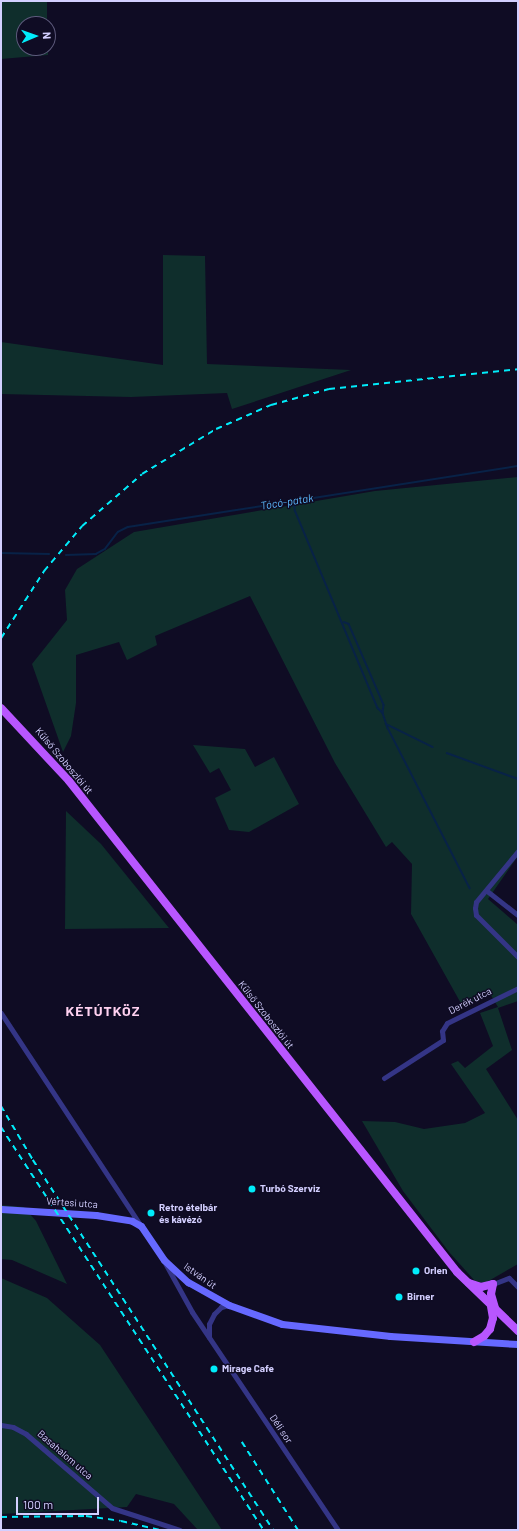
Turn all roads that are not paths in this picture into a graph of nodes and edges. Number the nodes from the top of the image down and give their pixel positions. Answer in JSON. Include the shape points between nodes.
{"nodes":[{"id":1,"x":1,"y":708,"type":"edge"},
{"id":2,"x":518,"y":851,"type":"edge"},
{"id":3,"x":487,"y":891,"type":"junction"},
{"id":4,"x":518,"y":915,"type":"edge"},
{"id":5,"x":518,"y":958,"type":"edge"},
{"id":6,"x":518,"y":988,"type":"edge"},
{"id":7,"x":1,"y":1013,"type":"edge"},
{"id":8,"x":384,"y":1078,"type":"dead end"},
{"id":9,"x":1,"y":1209,"type":"edge"},
{"id":10,"x":141,"y":1226,"type":"junction"},
{"id":11,"x":164,"y":1260,"type":"junction"},
{"id":12,"x":465,"y":1281,"type":"junction"},
{"id":13,"x":493,"y":1284,"type":"junction"},
{"id":14,"x":518,"y":1287,"type":"edge"},
{"id":15,"x":229,"y":1305,"type":"junction"},
{"id":16,"x":491,"y":1307,"type":"junction"},
{"id":17,"x":499,"y":1314,"type":"junction"},
{"id":18,"x":518,"y":1331,"type":"edge"},
{"id":19,"x":209,"y":1337,"type":"junction"},
{"id":20,"x":474,"y":1342,"type":"junction"},
{"id":21,"x":518,"y":1344,"type":"edge"},
{"id":22,"x":1,"y":1425,"type":"edge"},
{"id":23,"x":180,"y":1530,"type":"edge"},
{"id":24,"x":338,"y":1530,"type":"edge"}],
"edges":[{"from":1,"to":12,"type":"main road","name":"Külső Szoboszlói út","via":[[69,781]]},
{"from":2,"to":3,"type":"street"},
{"from":3,"to":4,"type":"street"},
{"from":3,"to":5,"type":"street","via":[[476,902],[476,915]]},
{"from":6,"to":8,"type":"street","name":"Derék utca","via":[[447,1023],[442,1031],[443,1040]]},
{"from":7,"to":10,"type":"street","name":"István út"},
{"from":9,"to":10,"type":"street","name":"Vértesi utca","via":[[121,1218]]},
{"from":10,"to":11,"type":"street","name":"István út"},
{"from":11,"to":15,"type":"street","name":"István út","via":[[188,1282]]},
{"from":11,"to":19,"type":"street","name":"Déli sor","via":[[192,1312]]},
{"from":12,"to":13,"type":"main road","via":[[481,1287]]},
{"from":12,"to":16,"type":"main road","name":"Külső Szoboszlói út"},
{"from":13,"to":14,"type":"street","via":[[509,1278]]},
{"from":13,"to":17,"type":"main road","via":[[492,1300]]},
{"from":15,"to":19,"type":"street","via":[[214,1314],[209,1324]]},
{"from":15,"to":20,"type":"street","name":"István út","via":[[282,1324],[311,1329]]},
{"from":16,"to":17,"type":"main road","name":"Külső Szoboszlói út"},
{"from":16,"to":20,"type":"main road","via":[[493,1318],[490,1329]]},
{"from":17,"to":18,"type":"main road","name":"Külső Szoboszlói út"},
{"from":19,"to":24,"type":"street","name":"Déli sor"},
{"from":20,"to":21,"type":"street","name":"István út"},
{"from":22,"to":23,"type":"street","name":"Basahalom utca","via":[[13,1427],[26,1434],[112,1508]]}]}
